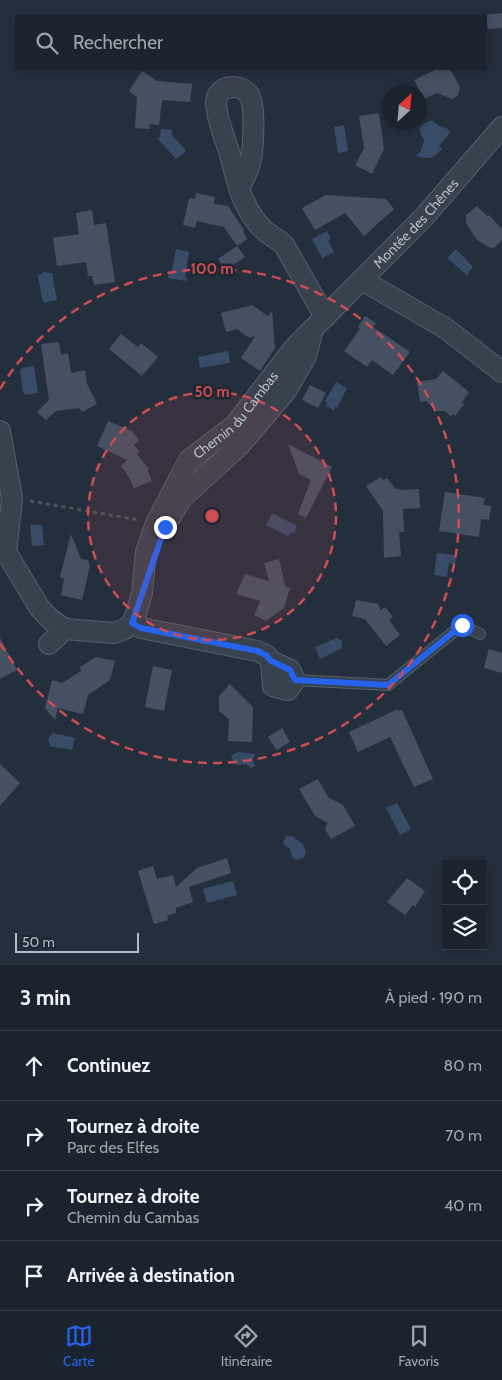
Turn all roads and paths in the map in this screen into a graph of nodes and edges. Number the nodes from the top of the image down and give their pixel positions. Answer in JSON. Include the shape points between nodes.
{"nodes":[{"id":1,"x":502,"y":127,"type":"edge"},
{"id":2,"x":239,"y":188,"type":"dead end"},
{"id":3,"x":362,"y":280,"type":"junction"},
{"id":4,"x":320,"y":322,"type":"junction"},
{"id":5,"x":502,"y":372,"type":"edge"},
{"id":6,"x":0,"y":431,"type":"edge"},
{"id":7,"x":12,"y":498,"type":"junction"},
{"id":8,"x":156,"y":523,"type":"junction"},
{"id":9,"x":3,"y":547,"type":"edge"},
{"id":10,"x":142,"y":593,"type":"junction"},
{"id":11,"x":132,"y":623,"type":"junction"},
{"id":12,"x":64,"y":629,"type":"junction"},
{"id":13,"x":480,"y":634,"type":"dead end"},
{"id":14,"x":50,"y":644,"type":"dead end"},
{"id":15,"x":295,"y":680,"type":"joint"}],
"edges":[{"from":1,"to":3,"type":"street","name":"Montée des Chênes","via":[[424,216]]},
{"from":2,"to":4,"type":"street","via":[[257,222],[284,245]]},
{"from":3,"to":4,"type":"street","name":"Montée des Chênes"},
{"from":3,"to":5,"type":"street","via":[[445,328]]},
{"from":4,"to":8,"type":"street","name":"Chemin du Cambas","via":[[294,348],[235,425],[189,460]]},
{"from":4,"to":10,"type":"street","name":"Chemin du Cambas","via":[[286,391],[239,446],[181,499],[165,527]]},
{"from":6,"to":7,"type":"street"},
{"from":7,"to":8,"type":"path"},
{"from":7,"to":9,"type":"street"},
{"from":8,"to":10,"type":"street","name":"Chemin du Cambas","via":[[146,552]]},
{"from":9,"to":12,"type":"street","via":[[39,607]]},
{"from":10,"to":11,"type":"street","name":"Chemin du Cambas"},
{"from":11,"to":12,"type":"street","via":[[114,633]]},
{"from":11,"to":15,"type":"street","via":[[141,628],[257,651],[271,661],[273,686],[288,690]]},
{"from":12,"to":14,"type":"street"},
{"from":13,"to":15,"type":"lane","via":[[462,625],[388,685]]}]}
